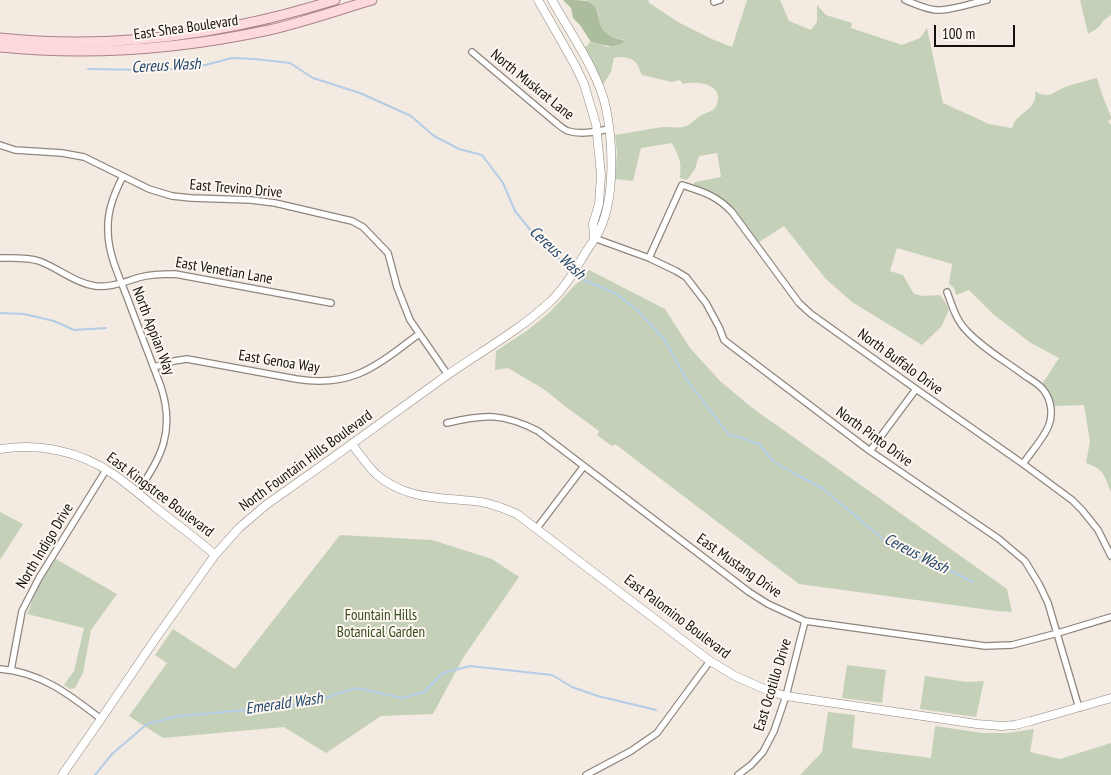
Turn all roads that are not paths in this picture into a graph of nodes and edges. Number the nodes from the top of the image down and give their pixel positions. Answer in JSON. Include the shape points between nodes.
{"nodes":[{"id":1,"x":335,"y":0,"type":"edge"},
{"id":2,"x":372,"y":0,"type":"edge"},
{"id":3,"x":538,"y":0,"type":"edge"},
{"id":4,"x":552,"y":0,"type":"edge"},
{"id":5,"x":905,"y":0,"type":"edge"},
{"id":6,"x":987,"y":0,"type":"edge"},
{"id":7,"x":0,"y":38,"type":"edge"},
{"id":8,"x":123,"y":40,"type":"junction"},
{"id":9,"x":0,"y":47,"type":"edge"},
{"id":10,"x":123,"y":50,"type":"junction"},
{"id":11,"x":472,"y":52,"type":"dead end"},
{"id":12,"x":608,"y":130,"type":"junction"},
{"id":13,"x":598,"y":132,"type":"junction"},
{"id":14,"x":0,"y":145,"type":"edge"},
{"id":15,"x":123,"y":176,"type":"junction"},
{"id":16,"x":594,"y":238,"type":"junction"},
{"id":17,"x":0,"y":258,"type":"edge"},
{"id":18,"x":649,"y":258,"type":"junction"},
{"id":19,"x":121,"y":283,"type":"junction"},
{"id":20,"x":947,"y":292,"type":"dead end"},
{"id":21,"x":331,"y":303,"type":"dead end"},
{"id":22,"x":419,"y":334,"type":"junction"},
{"id":23,"x":154,"y":367,"type":"junction"},
{"id":24,"x":448,"y":375,"type":"junction"},
{"id":25,"x":916,"y":389,"type":"junction"},
{"id":26,"x":447,"y":423,"type":"dead end"},
{"id":27,"x":352,"y":444,"type":"junction"},
{"id":28,"x":0,"y":450,"type":"edge"},
{"id":29,"x":870,"y":451,"type":"junction"},
{"id":30,"x":1023,"y":464,"type":"junction"},
{"id":31,"x":584,"y":466,"type":"junction"},
{"id":32,"x":106,"y":470,"type":"junction"},
{"id":33,"x":137,"y":492,"type":"junction"},
{"id":34,"x":537,"y":528,"type":"junction"},
{"id":35,"x":215,"y":555,"type":"junction"},
{"id":36,"x":1111,"y":556,"type":"edge"},
{"id":37,"x":1111,"y":618,"type":"edge"},
{"id":38,"x":805,"y":621,"type":"junction"},
{"id":39,"x":1058,"y":633,"type":"junction"},
{"id":40,"x":710,"y":661,"type":"junction"},
{"id":41,"x":0,"y":669,"type":"edge"},
{"id":42,"x":11,"y":670,"type":"junction"},
{"id":43,"x":786,"y":696,"type":"junction"},
{"id":44,"x":1111,"y":698,"type":"edge"},
{"id":45,"x":1079,"y":708,"type":"junction"},
{"id":46,"x":101,"y":719,"type":"junction"},
{"id":47,"x":62,"y":775,"type":"edge"},
{"id":48,"x":586,"y":775,"type":"edge"},
{"id":49,"x":738,"y":775,"type":"edge"}],
"edges":[{"from":1,"to":8,"type":"main road","name":"East Shea Boulevard","via":[[220,29]]},
{"from":2,"to":10,"type":"main road","name":"East Shea Boulevard","via":[[251,33],[161,48]]},
{"from":3,"to":13,"type":"main road","name":"North Fountain Hills Boulevard","via":[[584,84]]},
{"from":4,"to":12,"type":"main road","name":"North Fountain Hills Boulevard","via":[[600,88]]},
{"from":5,"to":6,"type":"street","via":[[937,10]]},
{"from":7,"to":8,"type":"main road","name":"East Shea Boulevard"},
{"from":8,"to":10,"type":"main road"},
{"from":9,"to":10,"type":"main road","name":"East Shea Boulevard","via":[[50,51]]},
{"from":11,"to":13,"type":"street","name":"North Muskrat Lane","via":[[567,130]]},
{"from":12,"to":13,"type":"street","name":"North Muskrat Lane"},
{"from":12,"to":16,"type":"main road","name":"North Fountain Hills Boulevard","via":[[612,167],[608,207]]},
{"from":13,"to":16,"type":"main road","name":"North Fountain Hills Boulevard","via":[[601,175],[599,204],[593,224]]},
{"from":14,"to":15,"type":"street","name":"East Trevino Drive","via":[[15,150],[84,157]]},
{"from":15,"to":19,"type":"street","name":"North Appian Way","via":[[111,204],[108,230],[112,258]]},
{"from":15,"to":22,"type":"street","name":"East Trevino Drive","via":[[172,196],[267,202],[352,221],[363,227],[388,253],[397,287]]},
{"from":16,"to":18,"type":"street","name":"North Pinto Drive"},
{"from":16,"to":24,"type":"main road","name":"North Fountain Hills Boulevard","via":[[553,299]]},
{"from":17,"to":19,"type":"street","name":"East Venetian Lane","via":[[38,261],[88,284],[104,287]]},
{"from":18,"to":25,"type":"street","name":"North Buffalo Drive","via":[[682,184],[712,196],[722,202],[744,227],[799,303]]},
{"from":18,"to":29,"type":"street","name":"North Pinto Drive","via":[[686,277],[706,303],[724,340],[732,348]]},
{"from":19,"to":21,"type":"street","name":"East Venetian Lane","via":[[152,275],[175,274]]},
{"from":19,"to":23,"type":"street","name":"North Appian Way"},
{"from":20,"to":30,"type":"street","via":[[964,328],[1038,384],[1050,403],[1049,425]]},
{"from":22,"to":23,"type":"street","name":"East Genoa Way","via":[[366,371],[331,381],[296,379],[187,359]]},
{"from":22,"to":24,"type":"street","name":"East Trevino Drive"},
{"from":23,"to":33,"type":"street","name":"North Appian Way","via":[[164,396],[166,432],[156,464]]},
{"from":24,"to":27,"type":"main road","name":"North Fountain Hills Boulevard"},
{"from":25,"to":29,"type":"street"},
{"from":25,"to":30,"type":"street","name":"North Buffalo Drive"},
{"from":26,"to":31,"type":"street","name":"East Mustang Drive","via":[[482,416],[511,419],[538,431]]},
{"from":27,"to":34,"type":"main road","name":"East Palomino Boulevard","via":[[374,473],[398,488],[421,496],[498,506]]},
{"from":27,"to":35,"type":"main road","name":"North Fountain Hills Boulevard","via":[[266,505]]},
{"from":28,"to":32,"type":"main road","name":"East Kingstree Boulevard","via":[[23,447],[54,449]]},
{"from":29,"to":39,"type":"street","name":"North Pinto Drive","via":[[999,538],[1024,561],[1048,603]]},
{"from":30,"to":36,"type":"street","name":"North Buffalo Drive","via":[[1082,510],[1098,530]]},
{"from":31,"to":34,"type":"street"},
{"from":31,"to":38,"type":"street","name":"East Mustang Drive","via":[[749,592]]},
{"from":32,"to":33,"type":"main road","name":"East Kingstree Boulevard"},
{"from":32,"to":42,"type":"street","name":"North Indigo Drive","via":[[29,596],[22,611]]},
{"from":33,"to":35,"type":"main road","name":"East Kingstree Boulevard"},
{"from":34,"to":40,"type":"main road","name":"East Palomino Boulevard"},
{"from":35,"to":46,"type":"main road","name":"North Fountain Hills Boulevard"},
{"from":37,"to":39,"type":"street","name":"East Mustang Drive"},
{"from":38,"to":39,"type":"street","name":"East Mustang Drive","via":[[985,646],[1012,645]]},
{"from":38,"to":43,"type":"street","name":"East Ocotillo Drive"},
{"from":39,"to":45,"type":"street","name":"North Pinto Drive"},
{"from":40,"to":43,"type":"main road","name":"East Palomino Boulevard","via":[[735,676]]},
{"from":40,"to":48,"type":"street","via":[[657,733]]},
{"from":41,"to":42,"type":"street"},
{"from":42,"to":46,"type":"street","via":[[47,681]]},
{"from":43,"to":45,"type":"main road","name":"East Palomino Boulevard","via":[[1002,726]]},
{"from":43,"to":49,"type":"street","name":"East Ocotillo Drive","via":[[774,732],[763,752]]},
{"from":44,"to":45,"type":"main road","name":"East Palomino Boulevard"},
{"from":46,"to":47,"type":"main road","name":"North Fountain Hills Boulevard"}]}
